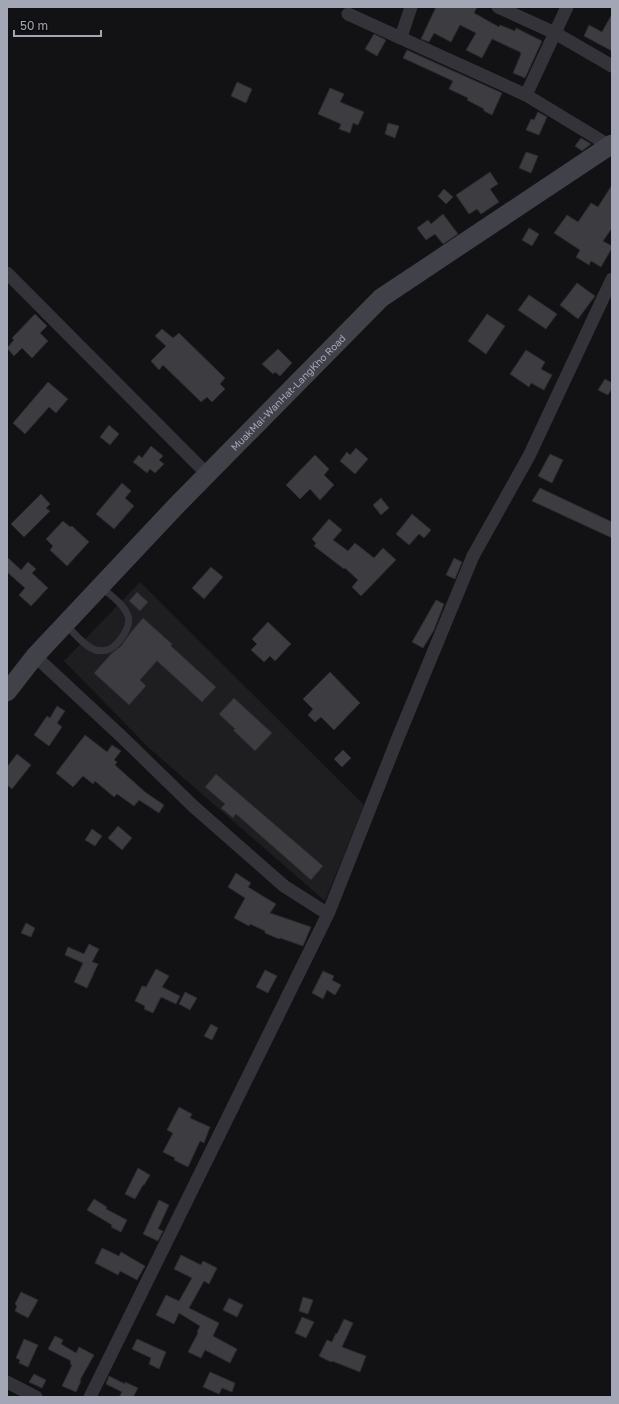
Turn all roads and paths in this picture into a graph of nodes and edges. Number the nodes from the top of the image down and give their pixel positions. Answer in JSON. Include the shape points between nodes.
{"nodes":[{"id":1,"x":411,"y":7,"type":"edge"},
{"id":2,"x":498,"y":7,"type":"edge"},
{"id":3,"x":567,"y":7,"type":"edge"},
{"id":4,"x":348,"y":14,"type":"dead end"},
{"id":5,"x":555,"y":33,"type":"junction"},
{"id":6,"x":401,"y":37,"type":"junction"},
{"id":7,"x":612,"y":66,"type":"edge"},
{"id":8,"x":526,"y":95,"type":"junction"},
{"id":9,"x":611,"y":145,"type":"edge"},
{"id":10,"x":7,"y":273,"type":"edge"},
{"id":11,"x":611,"y":282,"type":"edge"},
{"id":12,"x":208,"y":475,"type":"junction"},
{"id":13,"x":101,"y":586,"type":"junction"},
{"id":14,"x":65,"y":624,"type":"junction"},
{"id":15,"x":35,"y":656,"type":"junction"},
{"id":16,"x":7,"y":692,"type":"edge"},
{"id":17,"x":328,"y":914,"type":"junction"},
{"id":18,"x":7,"y":1382,"type":"edge"},
{"id":19,"x":36,"y":1397,"type":"edge"},
{"id":20,"x":90,"y":1397,"type":"edge"}],
"edges":[{"from":1,"to":6,"type":"street"},
{"from":2,"to":5,"type":"street"},
{"from":3,"to":5,"type":"street"},
{"from":4,"to":6,"type":"street"},
{"from":5,"to":7,"type":"street"},
{"from":5,"to":8,"type":"street"},
{"from":6,"to":8,"type":"street"},
{"from":8,"to":9,"type":"street"},
{"from":9,"to":12,"type":"main road","name":"MuakMai-WanHat-LangKho Road","via":[[381,298]]},
{"from":10,"to":12,"type":"street"},
{"from":11,"to":17,"type":"street","via":[[529,456],[473,556]]},
{"from":12,"to":13,"type":"main road","name":"MuakMai-WanHat-LangKho Road"},
{"from":13,"to":14,"type":"main road","name":"MuakMai-WanHat-LangKho Road"},
{"from":13,"to":14,"type":"lane","via":[[128,615],[130,623],[126,632],[110,649],[95,650],[82,642]]},
{"from":14,"to":15,"type":"main road","name":"MuakMai-WanHat-LangKho Road"},
{"from":15,"to":16,"type":"main road","name":"MuakMai-WanHat-LangKho Road"},
{"from":15,"to":17,"type":"street","via":[[192,806],[284,886]]},
{"from":17,"to":20,"type":"street"},
{"from":18,"to":19,"type":"street"}]}
